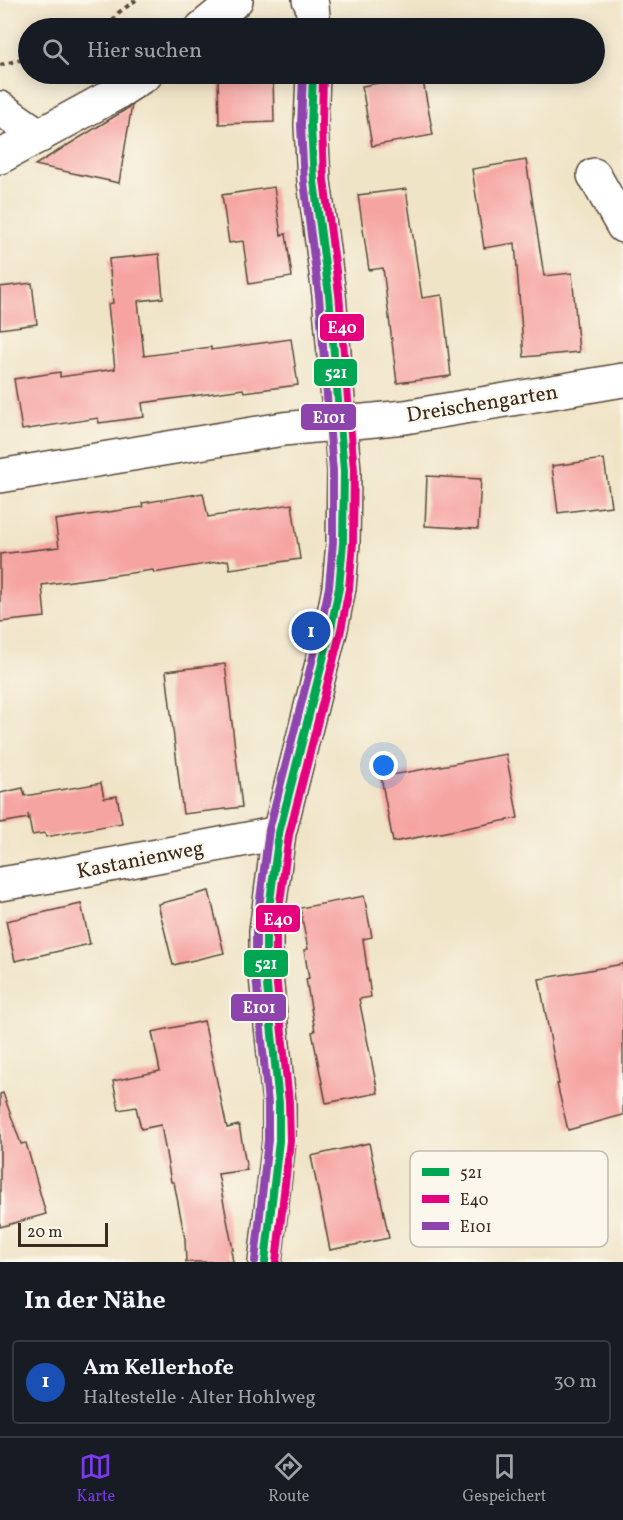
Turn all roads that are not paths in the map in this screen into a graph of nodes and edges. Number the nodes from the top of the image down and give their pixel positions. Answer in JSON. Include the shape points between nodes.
{"nodes":[{"id":1,"x":236,"y":0,"type":"edge"},
{"id":2,"x":309,"y":0,"type":"edge"},
{"id":3,"x":214,"y":18,"type":"edge"},
{"id":4,"x":313,"y":18,"type":"edge"},
{"id":5,"x":130,"y":84,"type":"edge"},
{"id":6,"x":313,"y":84,"type":"edge"},
{"id":7,"x":0,"y":108,"type":"edge"},
{"id":8,"x":40,"y":136,"type":"junction"},
{"id":9,"x":0,"y":157,"type":"edge"},
{"id":10,"x":594,"y":175,"type":"dead end"},
{"id":11,"x":623,"y":226,"type":"edge"},
{"id":12,"x":623,"y":380,"type":"edge"},
{"id":13,"x":340,"y":423,"type":"junction"},
{"id":14,"x":0,"y":476,"type":"edge"},
{"id":15,"x":279,"y":833,"type":"junction"},
{"id":16,"x":0,"y":884,"type":"edge"},
{"id":17,"x":266,"y":1262,"type":"edge"}],
"edges":[{"from":1,"to":3,"type":"street"},
{"from":2,"to":4,"type":"street"},
{"from":5,"to":8,"type":"street"},
{"from":6,"to":13,"type":"street","via":[[314,181]]},
{"from":7,"to":8,"type":"street"},
{"from":8,"to":9,"type":"street"},
{"from":10,"to":11,"type":"street"},
{"from":12,"to":13,"type":"street","name":"Dreischengarten","via":[[405,417]]},
{"from":13,"to":14,"type":"street","name":"Dreischengarten"},
{"from":13,"to":15,"type":"street","via":[[344,481],[339,588]]},
{"from":15,"to":16,"type":"street","name":"Kastanienweg"},
{"from":15,"to":17,"type":"street","via":[[266,931],[266,976],[279,1113]]}]}
